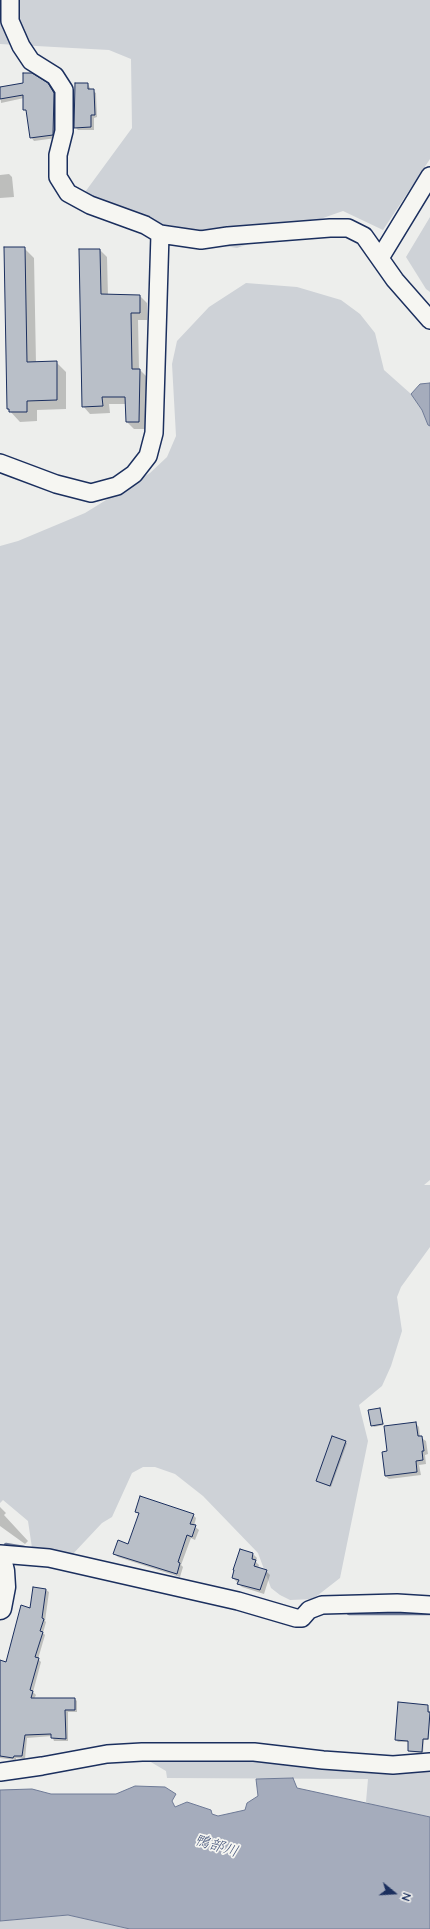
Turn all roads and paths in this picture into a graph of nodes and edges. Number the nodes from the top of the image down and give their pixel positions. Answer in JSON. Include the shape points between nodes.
{"nodes":[{"id":1,"x":10,"y":0,"type":"edge"},
{"id":2,"x":430,"y":176,"type":"edge"},
{"id":3,"x":160,"y":234,"type":"junction"},
{"id":4,"x":380,"y":258,"type":"junction"},
{"id":5,"x":430,"y":320,"type":"edge"},
{"id":6,"x":0,"y":463,"type":"edge"},
{"id":7,"x":0,"y":1554,"type":"edge"},
{"id":8,"x":0,"y":1559,"type":"edge"},
{"id":9,"x":430,"y":1605,"type":"edge"},
{"id":10,"x":0,"y":1608,"type":"edge"},
{"id":11,"x":430,"y":1762,"type":"edge"},
{"id":12,"x":0,"y":1772,"type":"edge"}],
"edges":[{"from":1,"to":3,"type":"street","via":[[10,21],[21,46],[31,61],[54,76],[64,90],[64,131],[58,155],[58,177],[68,193],[90,205],[145,225]]},
{"from":2,"to":4,"type":"street"},
{"from":3,"to":4,"type":"street","via":[[201,240],[322,228],[348,228],[364,236]]},
{"from":3,"to":6,"type":"street","via":[[154,433],[148,456],[134,474],[117,486],[91,493],[56,484]]},
{"from":4,"to":5,"type":"street","via":[[395,280]]},
{"from":7,"to":9,"type":"street","via":[[49,1558],[238,1601],[296,1618],[302,1618],[309,1610],[322,1605]]},
{"from":8,"to":10,"type":"main road","via":[[4,1586]]},
{"from":11,"to":12,"type":"street","via":[[393,1765],[254,1752],[142,1752],[107,1754]]}]}
